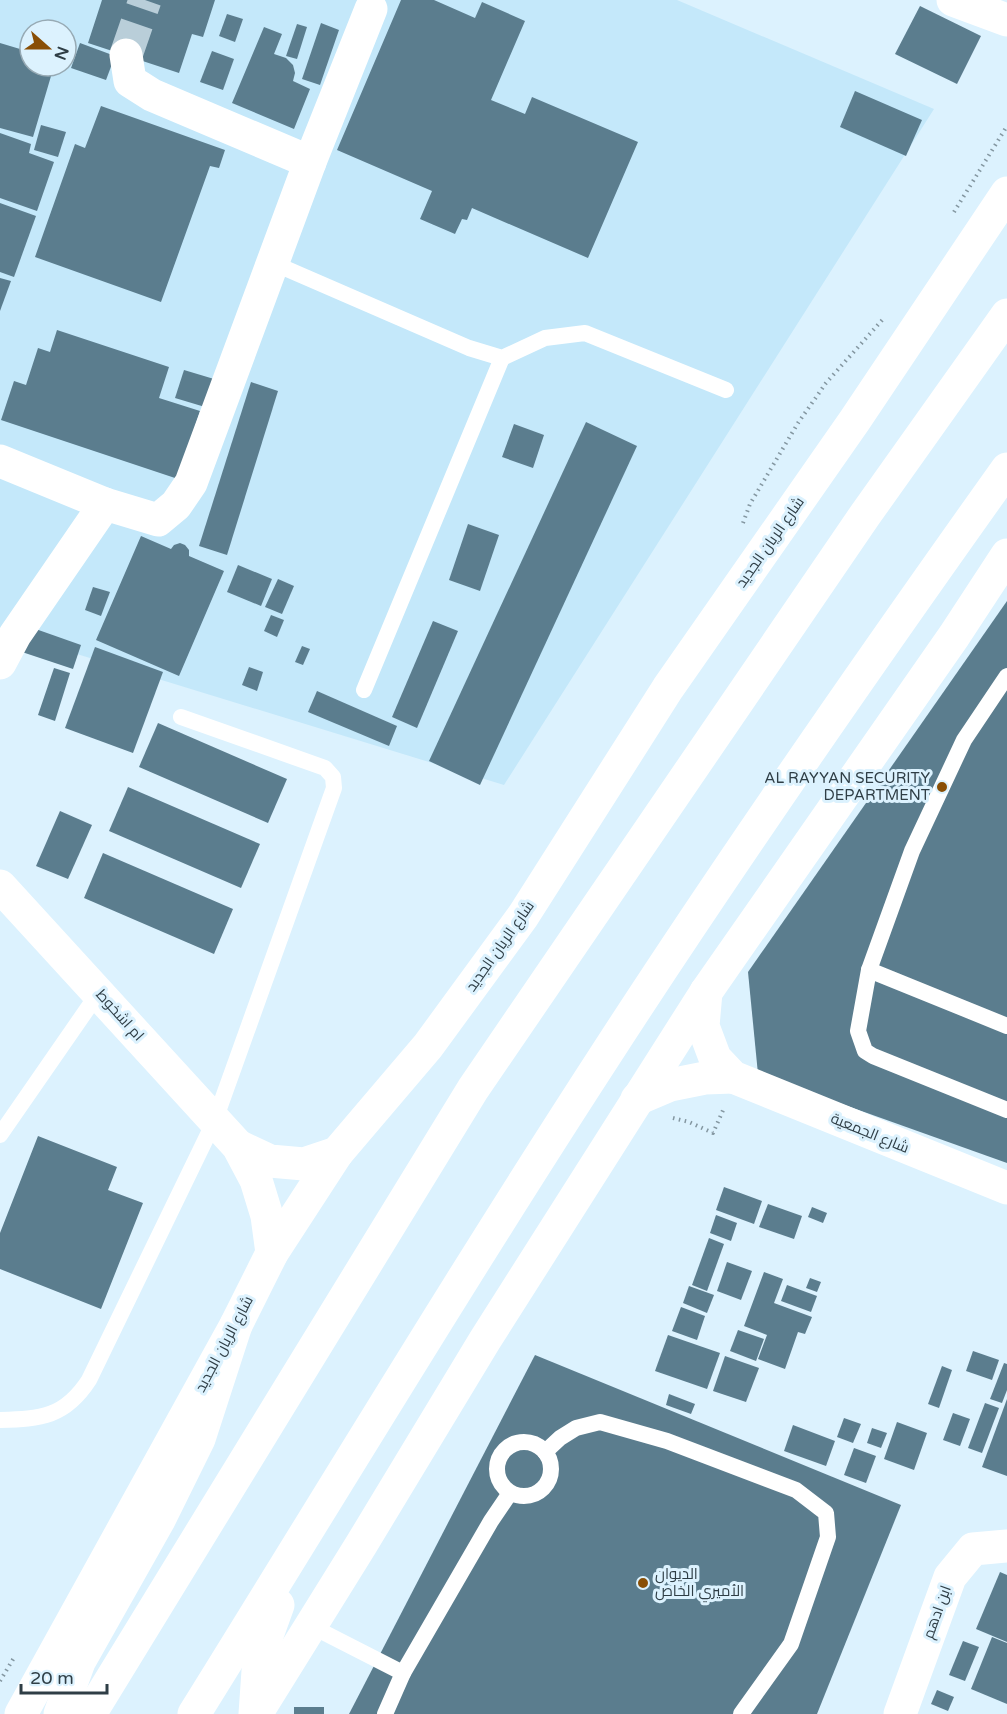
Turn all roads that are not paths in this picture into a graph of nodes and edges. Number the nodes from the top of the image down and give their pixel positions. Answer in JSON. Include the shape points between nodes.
{"nodes":[{"id":1,"x":953,"y":0,"type":"edge"},
{"id":2,"x":370,"y":9,"type":"dead end"},
{"id":3,"x":1007,"y":20,"type":"edge"},
{"id":4,"x":126,"y":55,"type":"tunnel mouth"},
{"id":5,"x":310,"y":162,"type":"junction"},
{"id":6,"x":1007,"y":193,"type":"edge"},
{"id":7,"x":273,"y":263,"type":"junction"},
{"id":8,"x":1007,"y":287,"type":"edge"},
{"id":9,"x":1007,"y":315,"type":"edge"},
{"id":10,"x":502,"y":358,"type":"junction"},
{"id":11,"x":976,"y":358,"type":"junction"},
{"id":12,"x":726,"y":390,"type":"dead end"},
{"id":13,"x":0,"y":461,"type":"edge"},
{"id":14,"x":1007,"y":469,"type":"edge"},
{"id":15,"x":995,"y":497,"type":"edge"},
{"id":16,"x":105,"y":504,"type":"junction"},
{"id":17,"x":1007,"y":555,"type":"edge"},
{"id":18,"x":0,"y":663,"type":"edge"},
{"id":19,"x":1007,"y":676,"type":"edge"},
{"id":20,"x":364,"y":690,"type":"dead end"},
{"id":21,"x":181,"y":717,"type":"dead end"},
{"id":22,"x":0,"y":886,"type":"edge"},
{"id":23,"x":869,"y":970,"type":"junction"},
{"id":24,"x":99,"y":992,"type":"junction"},
{"id":25,"x":706,"y":992,"type":"junction"},
{"id":26,"x":1007,"y":1026,"type":"edge"},
{"id":27,"x":733,"y":1077,"type":"junction"},
{"id":28,"x":637,"y":1100,"type":"junction"},
{"id":29,"x":1007,"y":1110,"type":"edge"},
{"id":30,"x":215,"y":1120,"type":"junction"},
{"id":31,"x":0,"y":1135,"type":"edge"},
{"id":32,"x":238,"y":1146,"type":"junction"},
{"id":33,"x":337,"y":1153,"type":"junction"},
{"id":34,"x":1007,"y":1188,"type":"edge"},
{"id":35,"x":272,"y":1253,"type":"junction"},
{"id":36,"x":236,"y":1324,"type":"junction"},
{"id":37,"x":389,"y":1400,"type":"junction"},
{"id":38,"x":0,"y":1420,"type":"edge"},
{"id":39,"x":545,"y":1452,"type":"junction"},
{"id":40,"x":510,"y":1493,"type":"junction"},
{"id":41,"x":1007,"y":1546,"type":"edge"},
{"id":42,"x":311,"y":1626,"type":"junction"},
{"id":43,"x":403,"y":1673,"type":"junction"},
{"id":44,"x":21,"y":1714,"type":"edge"},
{"id":45,"x":60,"y":1714,"type":"edge"},
{"id":46,"x":90,"y":1714,"type":"edge"},
{"id":47,"x":194,"y":1714,"type":"edge"},
{"id":48,"x":255,"y":1714,"type":"edge"},
{"id":49,"x":385,"y":1714,"type":"edge"},
{"id":50,"x":741,"y":1714,"type":"edge"},
{"id":51,"x":900,"y":1714,"type":"edge"}],
"edges":[{"from":1,"to":3,"type":"main road"},
{"from":2,"to":5,"type":"main road"},
{"from":4,"to":5,"type":"main road","via":[[130,81],[152,95]]},
{"from":5,"to":7,"type":"main road"},
{"from":6,"to":33,"type":"main road","name":"شارع الريان الجديد","via":[[668,688],[523,916],[428,1046]]},
{"from":7,"to":10,"type":"lane","via":[[469,348]]},
{"from":7,"to":16,"type":"main road","via":[[191,483],[176,505],[158,519]]},
{"from":8,"to":11,"type":"main road"},
{"from":9,"to":11,"type":"main road"},
{"from":10,"to":12,"type":"lane","via":[[545,338],[585,333]]},
{"from":10,"to":20,"type":"lane"},
{"from":11,"to":46,"type":"main road","via":[[473,1089]]},
{"from":13,"to":16,"type":"main road"},
{"from":14,"to":15,"type":"main road"},
{"from":15,"to":37,"type":"main road","via":[[724,874],[590,1078]]},
{"from":16,"to":18,"type":"main road"},
{"from":17,"to":25,"type":"main road"},
{"from":19,"to":23,"type":"lane","via":[[964,740],[912,851]]},
{"from":21,"to":30,"type":"lane","via":[[325,768],[333,777],[334,788]]},
{"from":22,"to":24,"type":"main road","name":"ام اشخوط"},
{"from":23,"to":26,"type":"lane"},
{"from":23,"to":29,"type":"lane","via":[[858,1031],[865,1051]]},
{"from":24,"to":30,"type":"main road","name":"ام اشخوط"},
{"from":24,"to":31,"type":"lane"},
{"from":25,"to":27,"type":"main road","name":"شارع الجمعية","via":[[703,1026],[715,1058]]},
{"from":25,"to":28,"type":"main road"},
{"from":27,"to":28,"type":"main road","name":"شارع الجمعية","via":[[670,1085]]},
{"from":27,"to":34,"type":"main road","name":"شارع الجمعية"},
{"from":28,"to":42,"type":"main road"},
{"from":30,"to":32,"type":"main road","name":"ام اشخوط"},
{"from":30,"to":38,"type":"lane","via":[[81,1392],[47,1416]]},
{"from":32,"to":33,"type":"main road","name":"ام اشخوط","via":[[270,1161],[304,1164]]},
{"from":32,"to":35,"type":"main road","name":"ام اشخوط","via":[[256,1180],[267,1216]]},
{"from":33,"to":35,"type":"main road","name":"شارع الريان الجديد"},
{"from":35,"to":36,"type":"main road","name":"شارع الريان الجديد"},
{"from":36,"to":44,"type":"main road","name":"شارع الريان الجديد"},
{"from":36,"to":45,"type":"main road","via":[[199,1439],[159,1520],[79,1662]]},
{"from":37,"to":47,"type":"main road"},
{"from":37,"to":48,"type":"main road","via":[[278,1603],[258,1671]]},
{"from":39,"to":40,"type":"lane","via":[[551,1472],[547,1483],[531,1496]]},
{"from":39,"to":40,"type":"lane","via":[[527,1442],[507,1447],[500,1456],[497,1476]]},
{"from":39,"to":50,"type":"lane","via":[[576,1428],[600,1422],[667,1441],[796,1490],[826,1513],[828,1537],[791,1644]]},
{"from":40,"to":43,"type":"lane"},
{"from":41,"to":51,"type":"main road","name":"ابن ادهم","via":[[973,1549],[950,1578]]},
{"from":42,"to":43,"type":"lane"},
{"from":42,"to":48,"type":"main road"},
{"from":43,"to":49,"type":"lane"}]}
